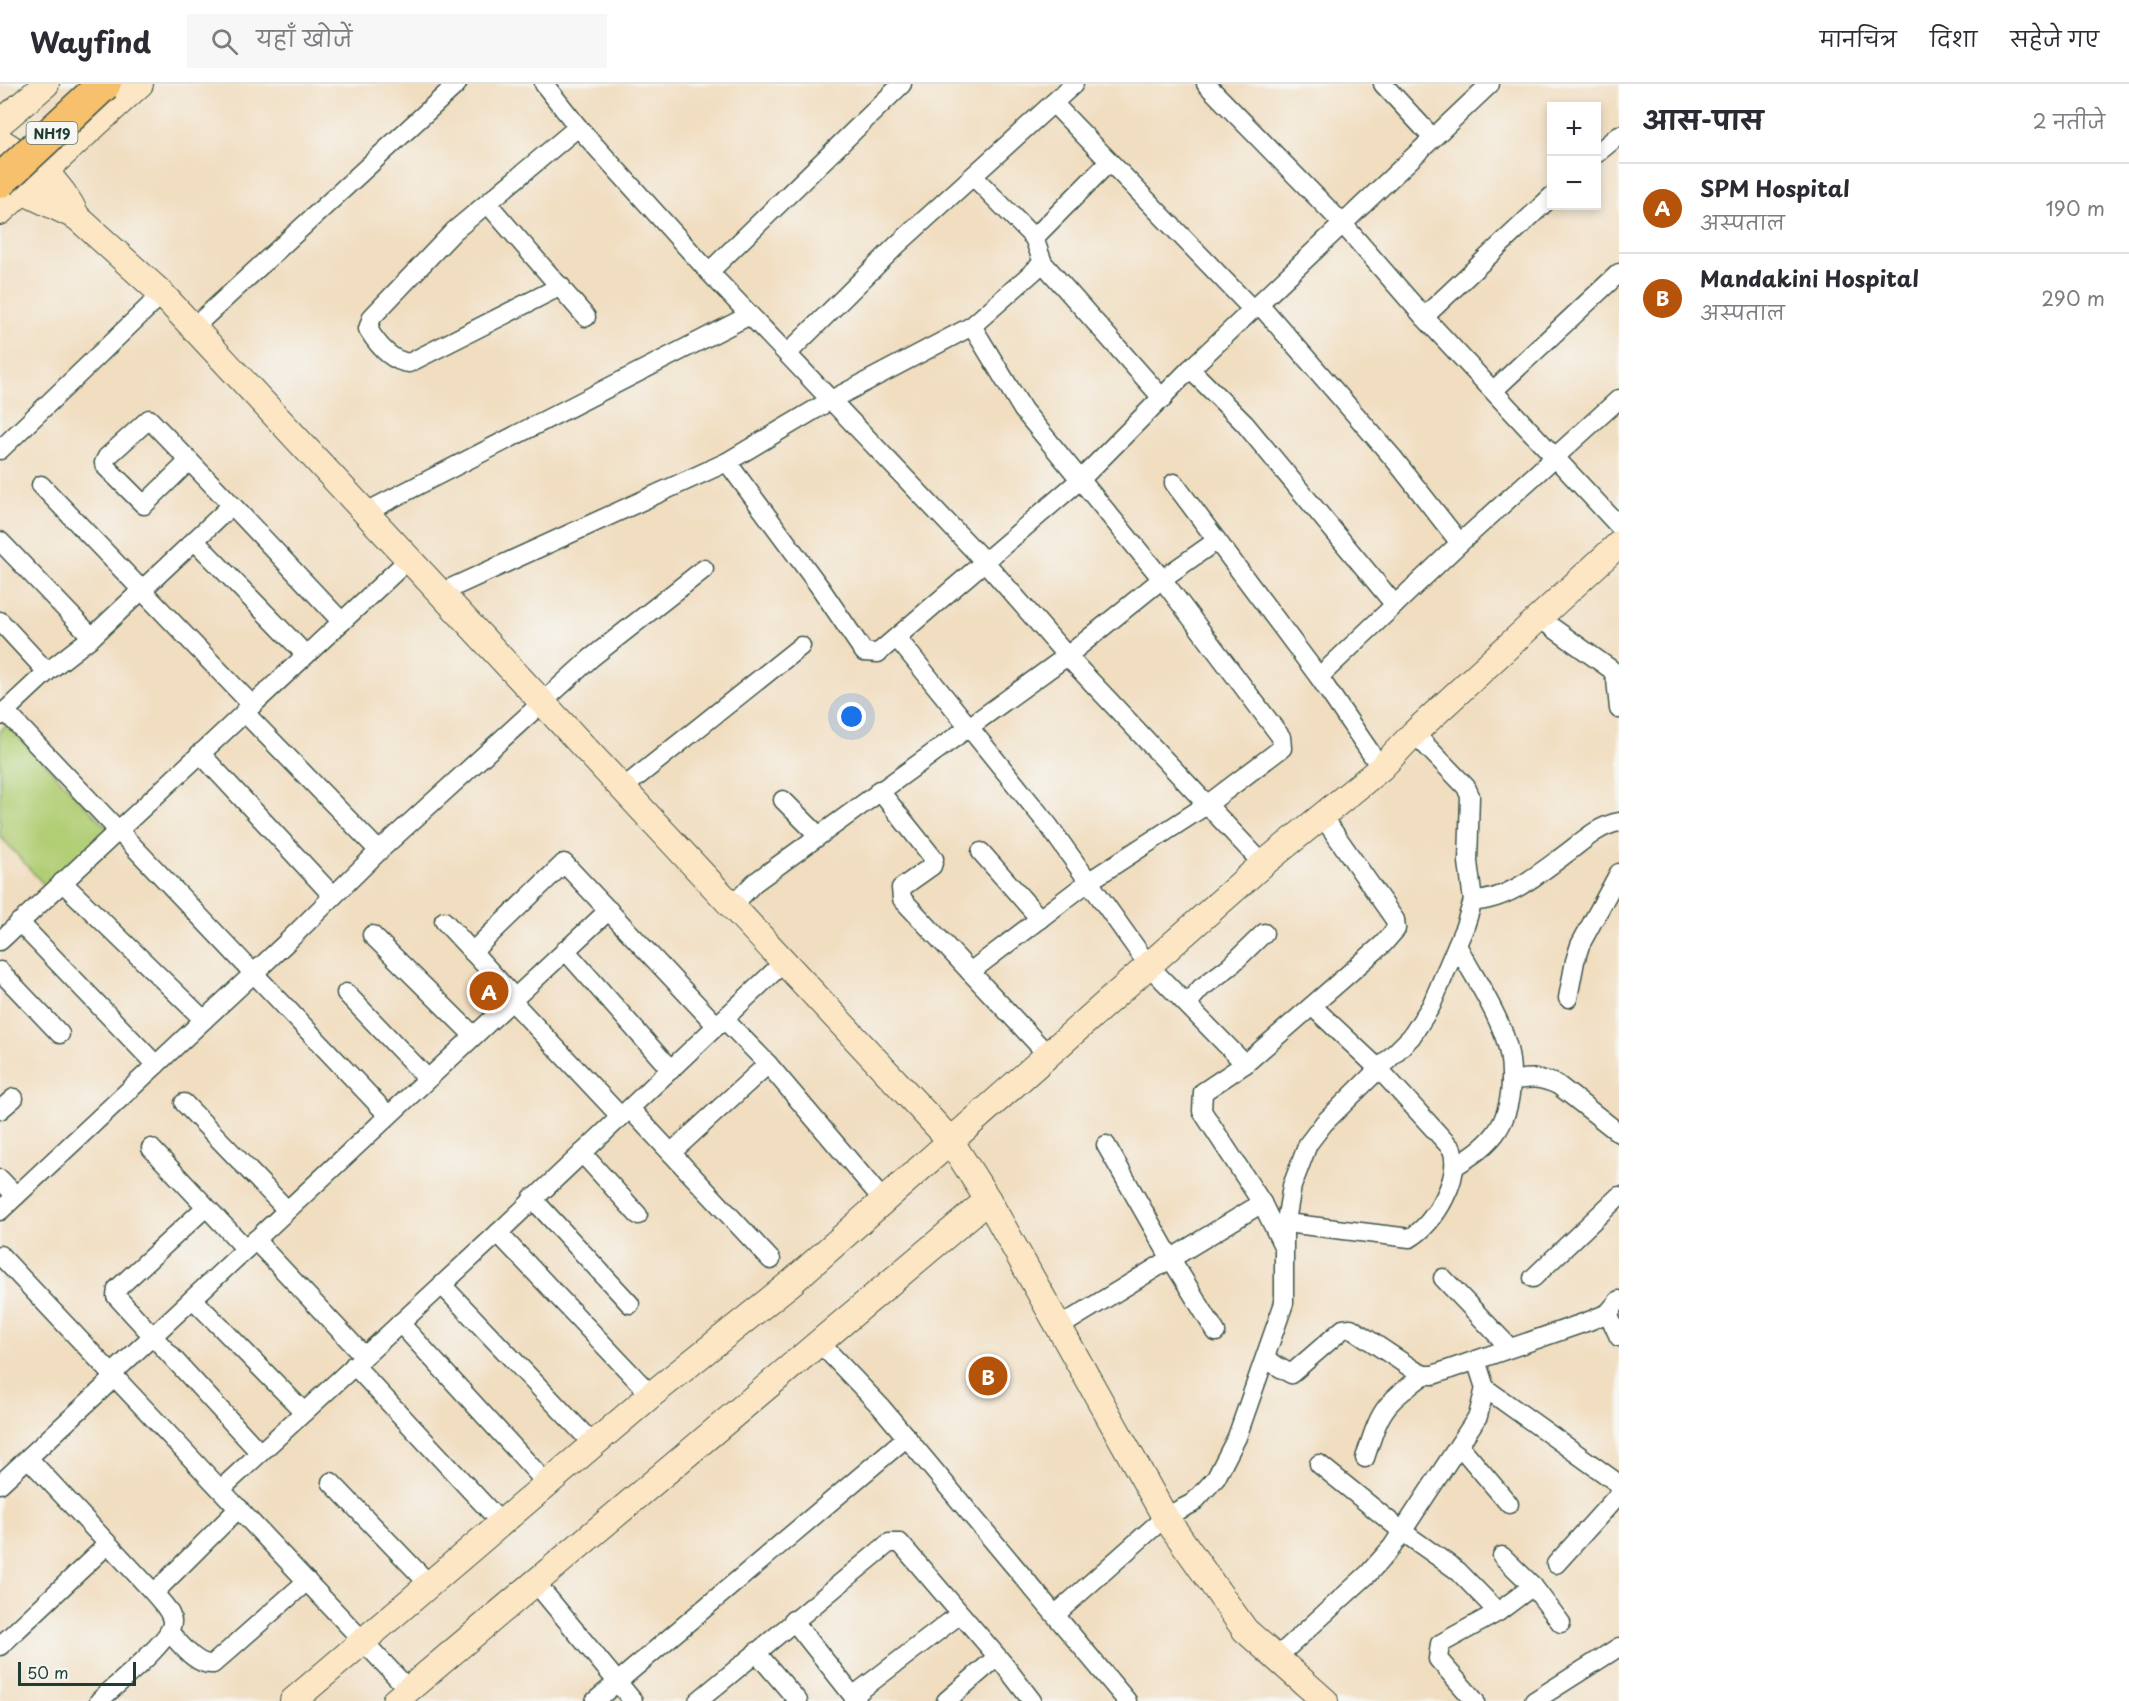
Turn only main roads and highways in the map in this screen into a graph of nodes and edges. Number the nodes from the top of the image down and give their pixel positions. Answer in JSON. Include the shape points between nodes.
{"nodes":[{"id":1,"x":75,"y":84,"type":"edge"},
{"id":2,"x":104,"y":84,"type":"edge"},
{"id":3,"x":0,"y":155,"type":"edge"},
{"id":4,"x":11,"y":186,"type":"edge"}],
"edges":[{"from":1,"to":3,"type":"highway","number":"NH19"},
{"from":2,"to":4,"type":"highway","number":"NH19","bridge":true}]}
